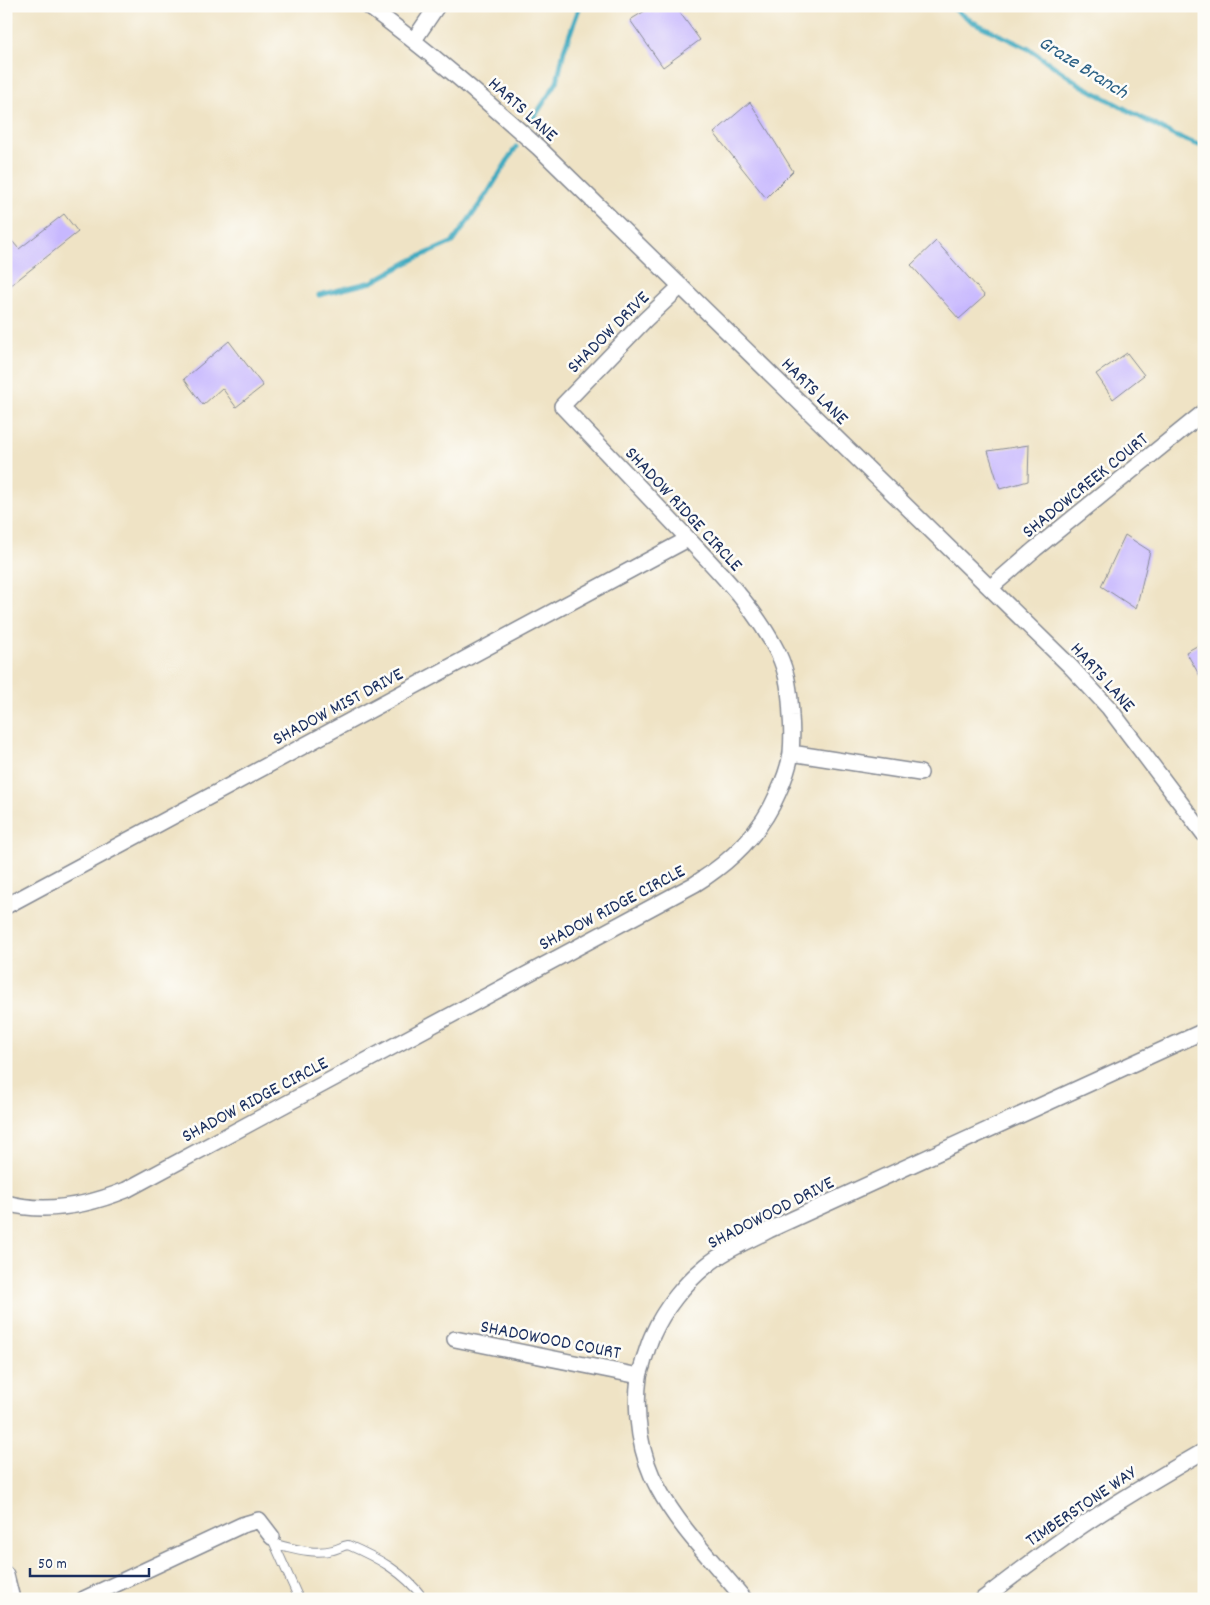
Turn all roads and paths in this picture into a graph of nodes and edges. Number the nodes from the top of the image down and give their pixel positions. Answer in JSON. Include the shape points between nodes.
{"nodes":[{"id":1,"x":368,"y":6,"type":"edge"},
{"id":2,"x":437,"y":6,"type":"edge"},
{"id":3,"x":414,"y":40,"type":"junction"},
{"id":4,"x":681,"y":286,"type":"junction"},
{"id":5,"x":562,"y":406,"type":"joint"},
{"id":6,"x":1204,"y":412,"type":"edge"},
{"id":7,"x":688,"y":539,"type":"junction"},
{"id":8,"x":990,"y":588,"type":"junction"},
{"id":9,"x":791,"y":753,"type":"junction"},
{"id":10,"x":920,"y":773,"type":"dead end"},
{"id":11,"x":1204,"y":834,"type":"edge"},
{"id":12,"x":6,"y":906,"type":"edge"},
{"id":13,"x":1204,"y":1031,"type":"edge"},
{"id":14,"x":6,"y":1203,"type":"edge"},
{"id":15,"x":455,"y":1340,"type":"dead end"},
{"id":16,"x":639,"y":1376,"type":"junction"},
{"id":17,"x":1204,"y":1451,"type":"edge"},
{"id":18,"x":273,"y":1541,"type":"junction"},
{"id":19,"x":6,"y":1575,"type":"edge"},
{"id":20,"x":12,"y":1599,"type":"edge"},
{"id":21,"x":84,"y":1599,"type":"edge"},
{"id":22,"x":299,"y":1599,"type":"edge"},
{"id":23,"x":424,"y":1599,"type":"edge"},
{"id":24,"x":744,"y":1599,"type":"edge"},
{"id":25,"x":982,"y":1599,"type":"edge"}],
"edges":[{"from":1,"to":3,"type":"street","name":"HARTS LANE"},
{"from":2,"to":3,"type":"street"},
{"from":3,"to":4,"type":"street","name":"HARTS LANE","via":[[539,148]]},
{"from":4,"to":5,"type":"street","name":"SHADOW DRIVE"},
{"from":4,"to":8,"type":"street","name":"HARTS LANE"},
{"from":5,"to":7,"type":"street","name":"SHADOW RIDGE CIRCLE"},
{"from":6,"to":8,"type":"street","name":"SHADOWCREEK COURT"},
{"from":7,"to":9,"type":"street","name":"SHADOW RIDGE CIRCLE","via":[[748,605],[778,654],[790,690]]},
{"from":7,"to":12,"type":"street","name":"SHADOW MIST DRIVE"},
{"from":8,"to":11,"type":"street","name":"HARTS LANE","via":[[1109,708]]},
{"from":9,"to":10,"type":"street"},
{"from":9,"to":14,"type":"street","name":"SHADOW RIDGE CIRCLE","via":[[779,792],[756,831],[730,860],[695,884],[126,1190],[108,1198],[56,1208]]},
{"from":13,"to":16,"type":"street","name":"SHADOWOOD DRIVE","via":[[721,1255],[692,1279],[661,1318]]},
{"from":15,"to":16,"type":"street","name":"SHADOWOOD COURT"},
{"from":16,"to":24,"type":"street","name":"SHADOWOOD DRIVE","via":[[638,1421],[644,1455],[657,1487],[680,1523]]},
{"from":17,"to":25,"type":"street","name":"TIMBERSTONE WAY","via":[[1091,1520]]},
{"from":18,"to":21,"type":"street","via":[[259,1520],[242,1525]]},
{"from":18,"to":22,"type":"lane"},
{"from":18,"to":23,"type":"lane","via":[[296,1550],[315,1551],[334,1550],[348,1544],[404,1576]]},
{"from":19,"to":20,"type":"street"}]}
